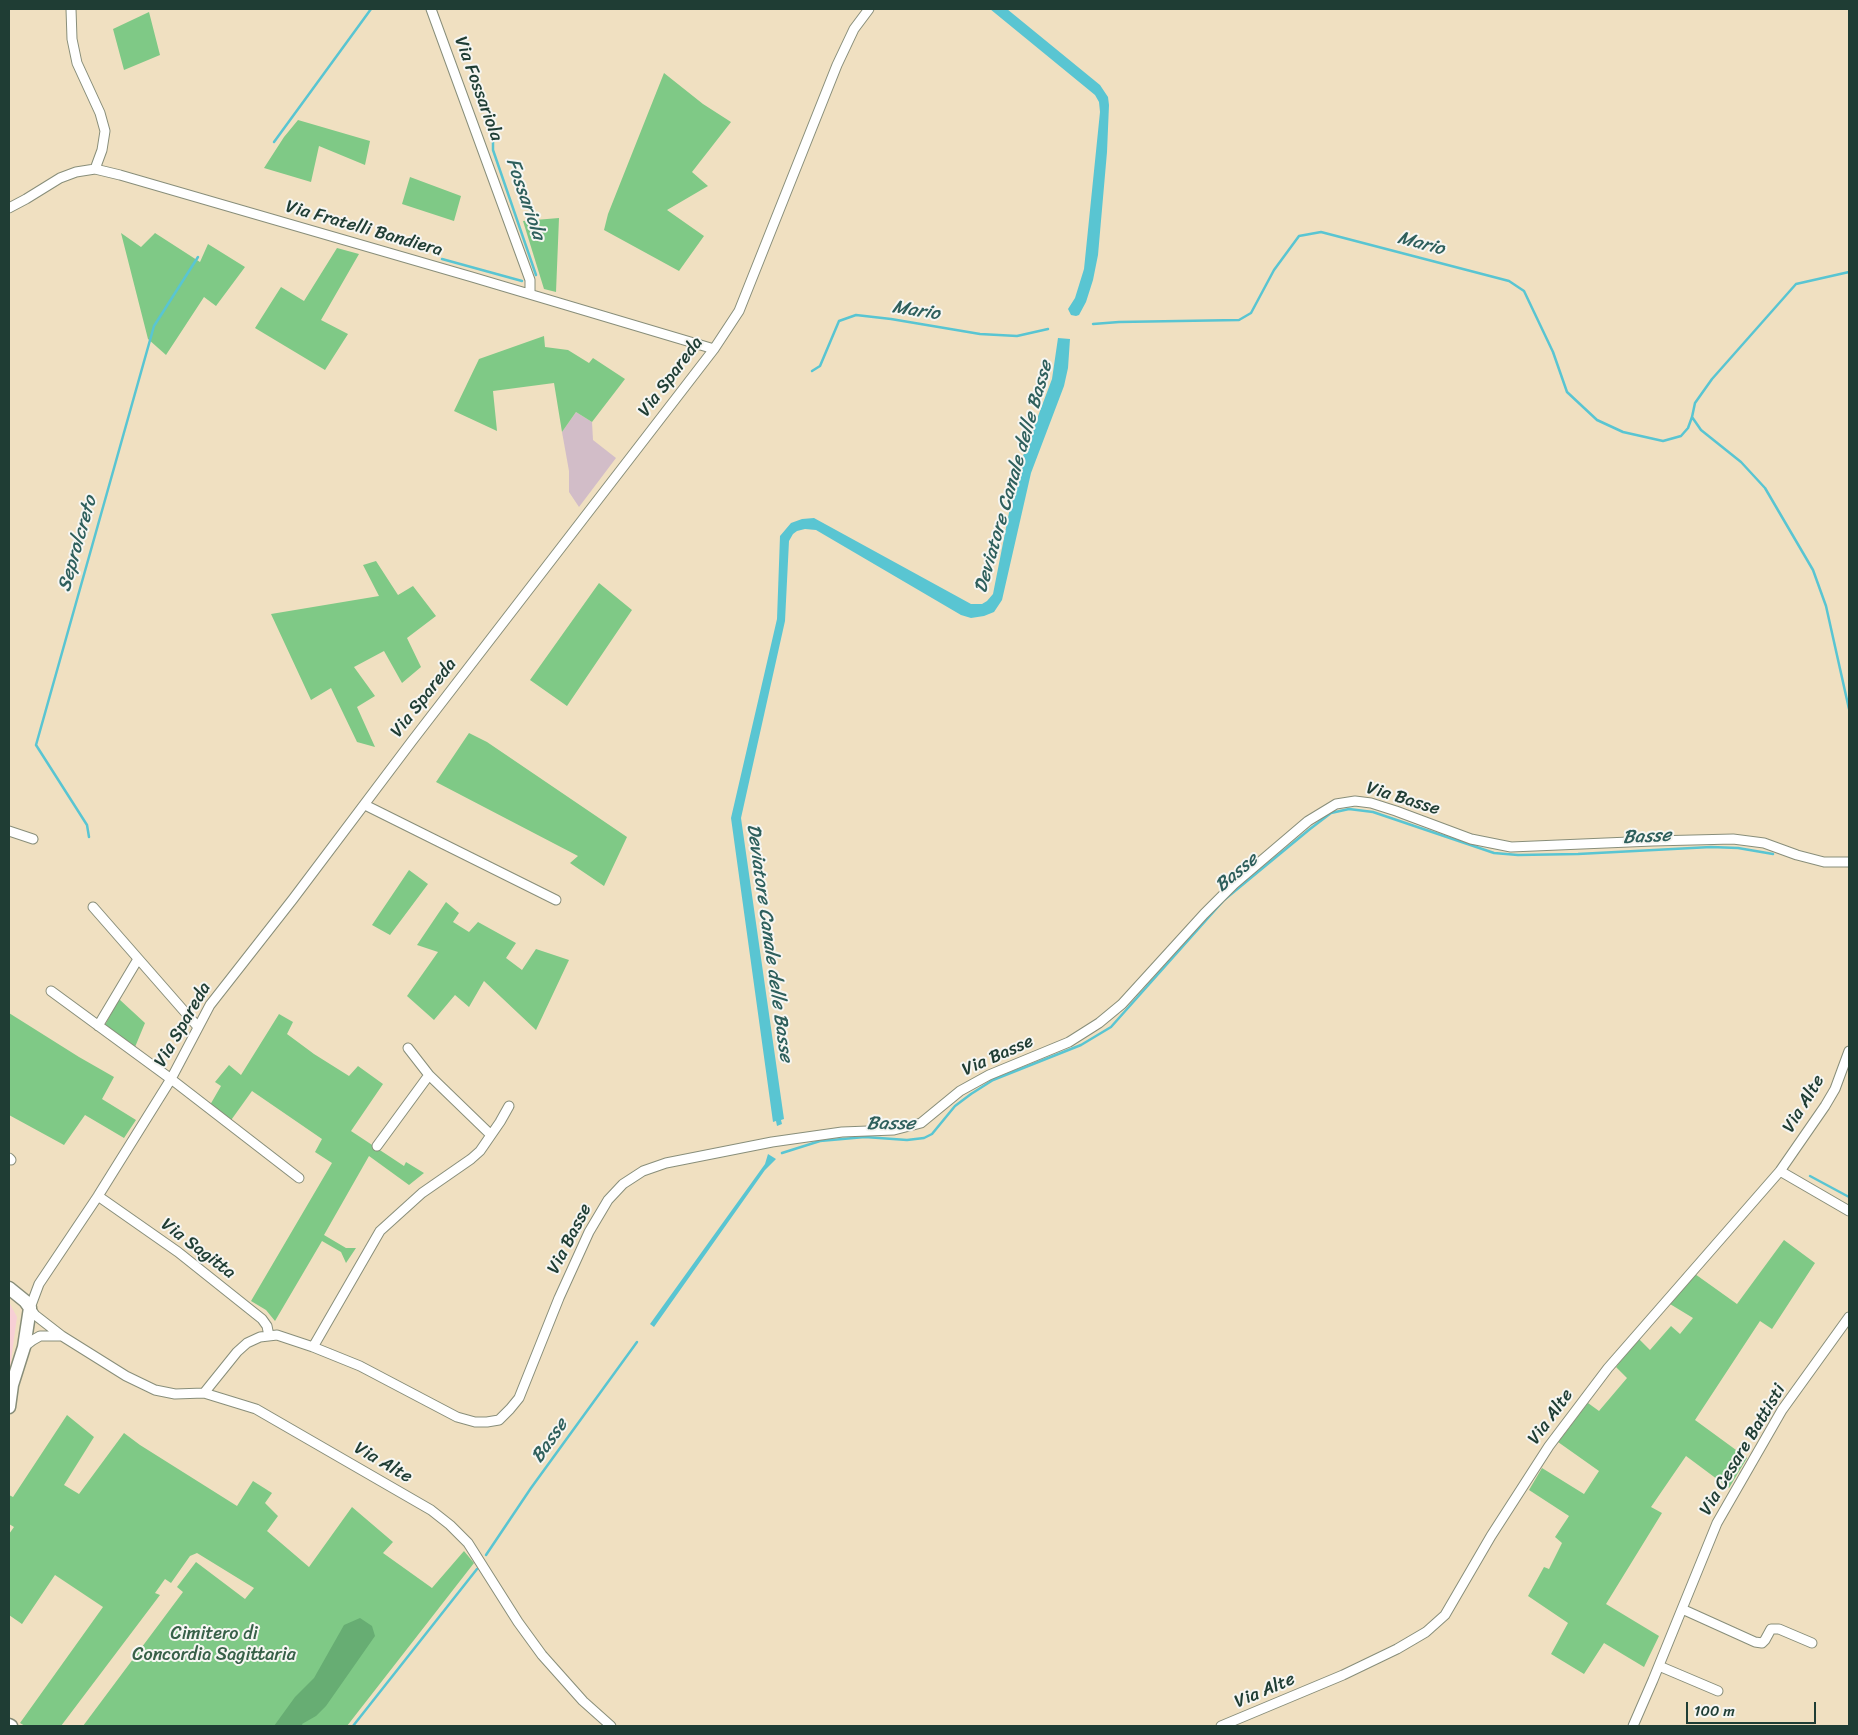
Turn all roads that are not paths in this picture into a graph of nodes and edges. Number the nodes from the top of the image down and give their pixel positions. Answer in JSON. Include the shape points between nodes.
{"nodes":[{"id":1,"x":71,"y":9,"type":"edge"},
{"id":2,"x":431,"y":9,"type":"edge"},
{"id":3,"x":869,"y":9,"type":"edge"},
{"id":4,"x":95,"y":169,"type":"junction"},
{"id":5,"x":9,"y":208,"type":"edge"},
{"id":6,"x":530,"y":294,"type":"junction"},
{"id":7,"x":714,"y":349,"type":"junction"},
{"id":8,"x":365,"y":805,"type":"junction"},
{"id":9,"x":9,"y":831,"type":"edge"},
{"id":10,"x":33,"y":839,"type":"dead end"},
{"id":11,"x":1849,"y":862,"type":"edge"},
{"id":12,"x":556,"y":900,"type":"dead end"},
{"id":13,"x":94,"y":907,"type":"dead end"},
{"id":14,"x":138,"y":959,"type":"junction"},
{"id":15,"x":51,"y":990,"type":"dead end"},
{"id":16,"x":98,"y":1026,"type":"junction"},
{"id":17,"x":198,"y":1028,"type":"junction"},
{"id":18,"x":408,"y":1048,"type":"dead end"},
{"id":19,"x":1849,"y":1051,"type":"edge"},
{"id":20,"x":429,"y":1075,"type":"junction"},
{"id":21,"x":172,"y":1079,"type":"junction"},
{"id":22,"x":509,"y":1106,"type":"dead end"},
{"id":23,"x":491,"y":1135,"type":"junction"},
{"id":24,"x":377,"y":1146,"type":"dead end"},
{"id":25,"x":1780,"y":1171,"type":"junction"},
{"id":26,"x":299,"y":1178,"type":"dead end"},
{"id":27,"x":98,"y":1196,"type":"junction"},
{"id":28,"x":1849,"y":1211,"type":"edge"},
{"id":29,"x":9,"y":1288,"type":"edge"},
{"id":30,"x":30,"y":1308,"type":"junction"},
{"id":31,"x":1849,"y":1317,"type":"edge"},
{"id":32,"x":62,"y":1336,"type":"junction"},
{"id":33,"x":269,"y":1336,"type":"junction"},
{"id":34,"x":313,"y":1346,"type":"junction"},
{"id":35,"x":24,"y":1347,"type":"junction"},
{"id":36,"x":204,"y":1393,"type":"junction"},
{"id":37,"x":9,"y":1407,"type":"edge"},
{"id":38,"x":1682,"y":1609,"type":"junction"},
{"id":39,"x":1812,"y":1643,"type":"dead end"},
{"id":40,"x":1659,"y":1666,"type":"junction"},
{"id":41,"x":1718,"y":1691,"type":"dead end"},
{"id":42,"x":610,"y":1726,"type":"edge"},
{"id":43,"x":1225,"y":1726,"type":"edge"},
{"id":44,"x":1633,"y":1726,"type":"edge"}],
"edges":[{"from":1,"to":4,"type":"street","via":[[77,62],[105,131]]},
{"from":2,"to":6,"type":"street","name":"Via Fossariola","via":[[530,280]]},
{"from":3,"to":7,"type":"street","name":"Via Spareda","via":[[854,30],[837,65],[739,311]]},
{"from":4,"to":5,"type":"street","name":"Via Fratelli Bandiera","via":[[60,178]]},
{"from":4,"to":6,"type":"street","name":"Via Fratelli Bandiera"},
{"from":6,"to":7,"type":"street","name":"Via Fratelli Bandiera"},
{"from":7,"to":8,"type":"street","name":"Via Spareda"},
{"from":8,"to":12,"type":"street"},
{"from":8,"to":17,"type":"street","name":"Via Spareda","via":[[210,1005]]},
{"from":9,"to":10,"type":"street"},
{"from":11,"to":34,"type":"street","name":"Via Basse","via":[[1824,862],[1764,843],[1733,839],[1511,847],[1471,839],[1371,803],[1336,804],[1308,821],[1234,884],[1122,1004],[1099,1023],[1068,1042],[967,1087],[921,1123],[894,1130],[842,1132],[772,1142],[666,1162],[623,1184],[608,1200],[589,1232],[519,1398],[499,1420],[475,1422],[457,1418],[360,1366]]},
{"from":13,"to":14,"type":"street"},
{"from":14,"to":16,"type":"street"},
{"from":14,"to":17,"type":"street"},
{"from":15,"to":16,"type":"street"},
{"from":16,"to":21,"type":"street"},
{"from":17,"to":21,"type":"street","name":"Via Spareda"},
{"from":18,"to":20,"type":"street"},
{"from":19,"to":25,"type":"street","name":"Via Alte","via":[[1835,1089]]},
{"from":20,"to":23,"type":"street"},
{"from":20,"to":24,"type":"street"},
{"from":21,"to":26,"type":"street"},
{"from":21,"to":27,"type":"street","name":"Via Spareda"},
{"from":22,"to":23,"type":"street"},
{"from":23,"to":34,"type":"street","via":[[471,1159],[422,1193],[380,1232]]},
{"from":25,"to":28,"type":"street"},
{"from":25,"to":43,"type":"street","name":"Via Alte","via":[[1608,1368],[1549,1446],[1445,1615],[1426,1632],[1397,1650]]},
{"from":27,"to":30,"type":"street","name":"Via Spareda","via":[[39,1284]]},
{"from":27,"to":33,"type":"street","name":"Via Sagitta","via":[[178,1252],[254,1313],[265,1323]]},
{"from":29,"to":30,"type":"street"},
{"from":30,"to":32,"type":"street","name":"Via Alte"},
{"from":30,"to":35,"type":"street","name":"Via Spareda"},
{"from":31,"to":38,"type":"street","name":"Via Cesare Battisti","via":[[1782,1410],[1727,1505]]},
{"from":32,"to":35,"type":"street","via":[[40,1336]]},
{"from":32,"to":36,"type":"street","name":"Via Alte","via":[[155,1390],[175,1394]]},
{"from":33,"to":34,"type":"street","name":"Via Basse","via":[[285,1336]]},
{"from":33,"to":36,"type":"street","name":"Via Basse","via":[[247,1343],[236,1352]]},
{"from":35,"to":37,"type":"street","name":"Via Spareda"},
{"from":36,"to":42,"type":"street","name":"Via Alte","via":[[256,1409],[431,1510],[450,1525],[468,1543],[542,1655]]},
{"from":38,"to":39,"type":"street","via":[[1755,1642],[1762,1643],[1771,1629],[1780,1629]]},
{"from":38,"to":40,"type":"street","name":"Via Cesare Battisti"},
{"from":40,"to":41,"type":"street"},
{"from":40,"to":44,"type":"street","name":"Via Cesare Battisti"}]}
